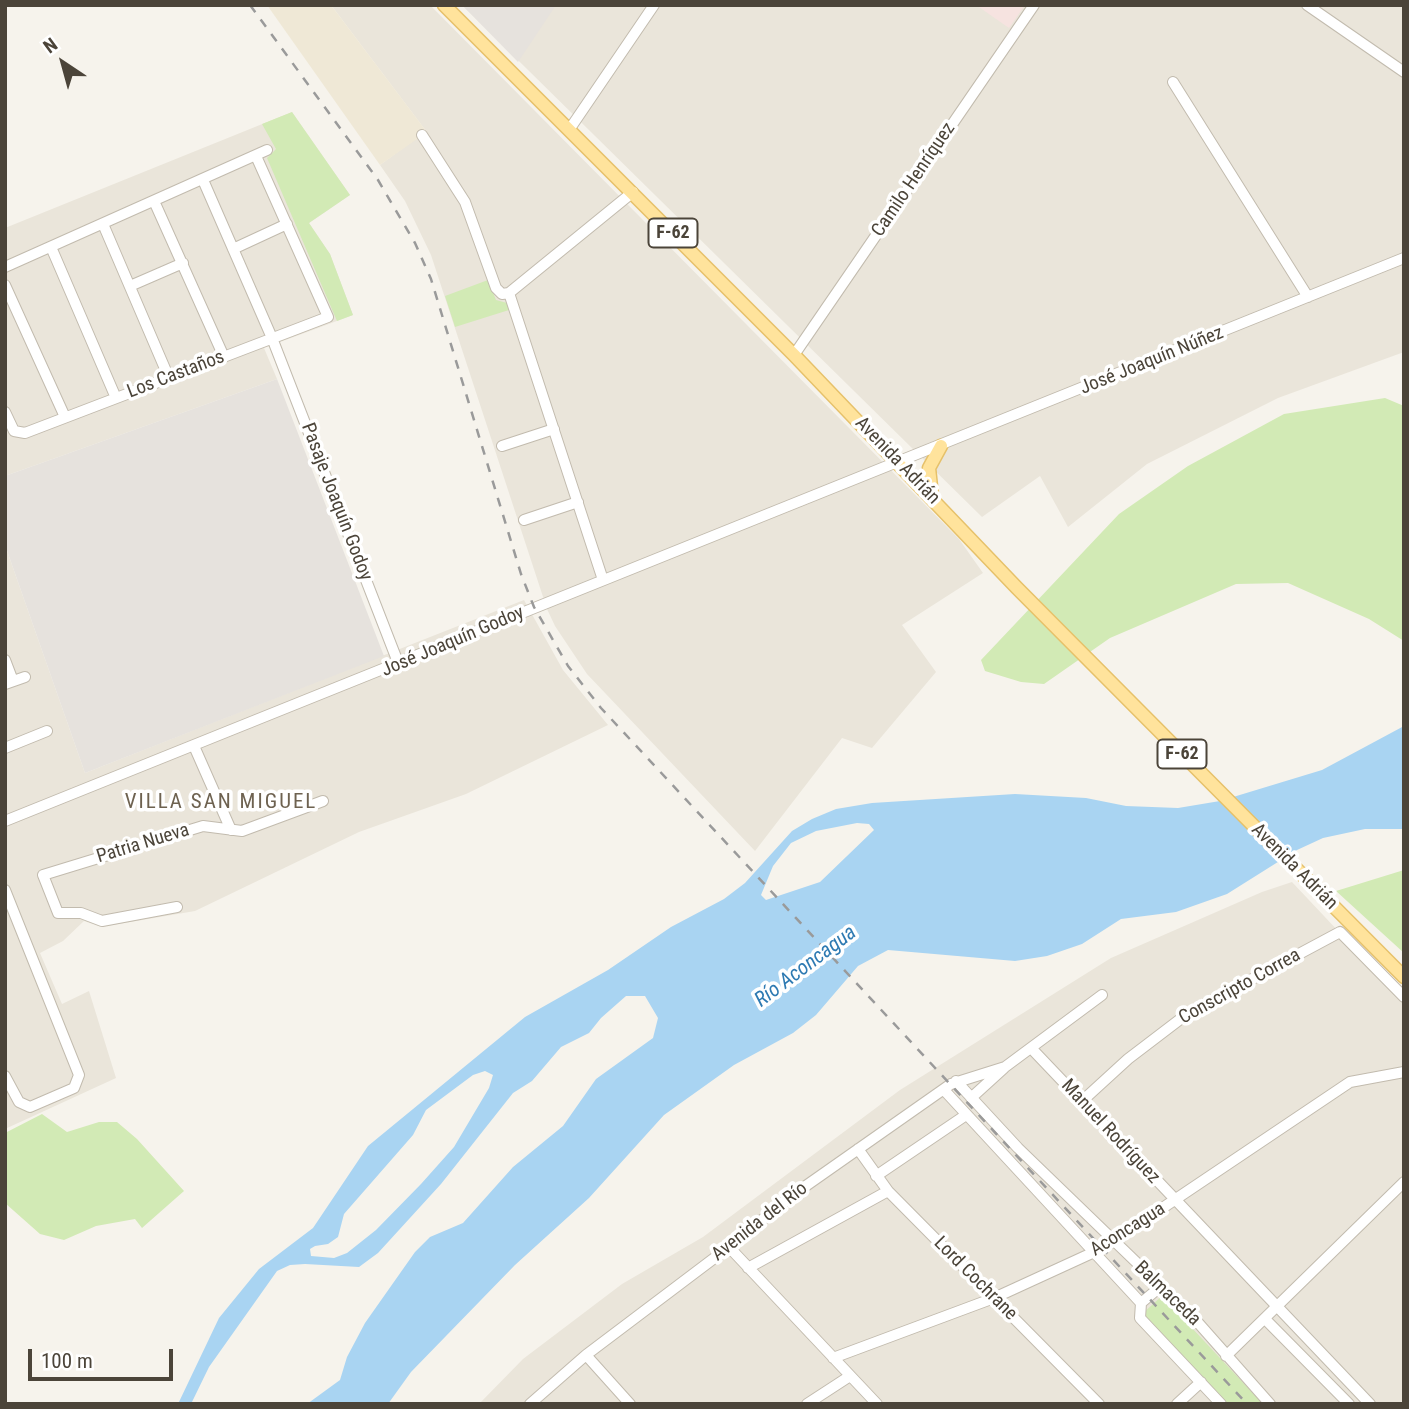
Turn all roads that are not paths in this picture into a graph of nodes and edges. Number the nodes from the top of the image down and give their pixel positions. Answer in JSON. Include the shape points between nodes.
{"nodes":[{"id":1,"x":444,"y":5,"type":"edge"},
{"id":2,"x":654,"y":5,"type":"edge"},
{"id":3,"x":1034,"y":5,"type":"edge"},
{"id":4,"x":1307,"y":5,"type":"edge"},
{"id":5,"x":1404,"y":72,"type":"edge"},
{"id":6,"x":1174,"y":82,"type":"dead end"},
{"id":7,"x":569,"y":130,"type":"junction"},
{"id":8,"x":422,"y":135,"type":"dead end"},
{"id":9,"x":267,"y":150,"type":"dead end"},
{"id":10,"x":256,"y":156,"type":"junction"},
{"id":11,"x":203,"y":180,"type":"junction"},
{"id":12,"x":633,"y":192,"type":"junction"},
{"id":13,"x":154,"y":201,"type":"junction"},
{"id":14,"x":103,"y":224,"type":"junction"},
{"id":15,"x":286,"y":225,"type":"junction"},
{"id":16,"x":51,"y":247,"type":"junction"},
{"id":17,"x":233,"y":249,"type":"junction"},
{"id":18,"x":1404,"y":258,"type":"edge"},
{"id":19,"x":183,"y":263,"type":"junction"},
{"id":20,"x":5,"y":267,"type":"edge"},
{"id":21,"x":5,"y":285,"type":"edge"},
{"id":22,"x":130,"y":286,"type":"junction"},
{"id":23,"x":509,"y":293,"type":"junction"},
{"id":24,"x":1308,"y":297,"type":"junction"},
{"id":25,"x":272,"y":338,"type":"junction"},
{"id":26,"x":794,"y":355,"type":"junction"},
{"id":27,"x":224,"y":357,"type":"junction"},
{"id":28,"x":169,"y":378,"type":"junction"},
{"id":29,"x":116,"y":398,"type":"junction"},
{"id":30,"x":5,"y":412,"type":"edge"},
{"id":31,"x":65,"y":417,"type":"junction"},
{"id":32,"x":554,"y":429,"type":"junction"},
{"id":33,"x":502,"y":446,"type":"dead end"},
{"id":34,"x":941,"y":446,"type":"junction"},
{"id":35,"x":900,"y":463,"type":"junction"},
{"id":36,"x":932,"y":496,"type":"junction"},
{"id":37,"x":578,"y":502,"type":"junction"},
{"id":38,"x":524,"y":520,"type":"dead end"},
{"id":39,"x":603,"y":580,"type":"junction"},
{"id":40,"x":5,"y":660,"type":"edge"},
{"id":41,"x":399,"y":665,"type":"junction"},
{"id":42,"x":26,"y":677,"type":"dead end"},
{"id":43,"x":9,"y":683,"type":"edge"},
{"id":44,"x":47,"y":731,"type":"dead end"},
{"id":45,"x":194,"y":746,"type":"junction"},
{"id":46,"x":5,"y":748,"type":"edge"},
{"id":47,"x":323,"y":801,"type":"dead end"},
{"id":48,"x":5,"y":821,"type":"edge"},
{"id":49,"x":231,"y":830,"type":"junction"},
{"id":50,"x":5,"y":890,"type":"edge"},
{"id":51,"x":177,"y":906,"type":"dead end"},
{"id":52,"x":1404,"y":977,"type":"edge"},
{"id":53,"x":1102,"y":995,"type":"dead end"},
{"id":54,"x":1404,"y":997,"type":"edge"},
{"id":55,"x":1031,"y":1048,"type":"junction"},
{"id":56,"x":1005,"y":1067,"type":"junction"},
{"id":57,"x":1404,"y":1072,"type":"edge"},
{"id":58,"x":5,"y":1076,"type":"edge"},
{"id":59,"x":956,"y":1081,"type":"junction"},
{"id":60,"x":944,"y":1090,"type":"junction"},
{"id":61,"x":971,"y":1098,"type":"junction"},
{"id":62,"x":1081,"y":1102,"type":"junction"},
{"id":63,"x":966,"y":1115,"type":"junction"},
{"id":64,"x":858,"y":1149,"type":"junction"},
{"id":65,"x":876,"y":1176,"type":"junction"},
{"id":66,"x":1402,"y":1187,"type":"edge"},
{"id":67,"x":888,"y":1191,"type":"junction"},
{"id":68,"x":1174,"y":1201,"type":"junction"},
{"id":69,"x":1113,"y":1242,"type":"junction"},
{"id":70,"x":729,"y":1247,"type":"junction"},
{"id":71,"x":1095,"y":1252,"type":"junction"},
{"id":72,"x":748,"y":1268,"type":"junction"},
{"id":73,"x":1160,"y":1287,"type":"junction"},
{"id":74,"x":994,"y":1298,"type":"junction"},
{"id":75,"x":1141,"y":1303,"type":"junction"},
{"id":76,"x":1276,"y":1307,"type":"junction"},
{"id":77,"x":1265,"y":1319,"type":"junction"},
{"id":78,"x":586,"y":1356,"type":"junction"},
{"id":79,"x":1226,"y":1356,"type":"junction"},
{"id":80,"x":833,"y":1358,"type":"junction"},
{"id":81,"x":850,"y":1376,"type":"junction"},
{"id":82,"x":1201,"y":1382,"type":"junction"},
{"id":83,"x":530,"y":1404,"type":"edge"},
{"id":84,"x":629,"y":1404,"type":"edge"},
{"id":85,"x":807,"y":1404,"type":"edge"},
{"id":86,"x":877,"y":1404,"type":"edge"},
{"id":87,"x":1099,"y":1404,"type":"edge"},
{"id":88,"x":1177,"y":1404,"type":"edge"},
{"id":89,"x":1221,"y":1404,"type":"edge"},
{"id":90,"x":1270,"y":1404,"type":"edge"},
{"id":91,"x":1349,"y":1404,"type":"edge"},
{"id":92,"x":1370,"y":1404,"type":"edge"}],
"edges":[{"from":1,"to":7,"type":"main road","name":"Avenida Adrián","number":"F-62"},
{"from":2,"to":7,"type":"street"},
{"from":3,"to":26,"type":"street","name":"Camilo Henríquez"},
{"from":4,"to":5,"type":"street"},
{"from":6,"to":24,"type":"street"},
{"from":7,"to":12,"type":"main road","name":"Avenida Adrián","number":"F-62"},
{"from":8,"to":23,"type":"street","via":[[465,202],[498,291]]},
{"from":9,"to":10,"type":"street"},
{"from":10,"to":11,"type":"street"},
{"from":10,"to":15,"type":"street"},
{"from":11,"to":13,"type":"street"},
{"from":11,"to":17,"type":"street","name":"Pasaje Joaquín Godoy"},
{"from":12,"to":23,"type":"street"},
{"from":12,"to":26,"type":"main road","name":"Avenida Adrián","number":"F-62"},
{"from":13,"to":14,"type":"street"},
{"from":13,"to":19,"type":"street"},
{"from":14,"to":16,"type":"street"},
{"from":14,"to":22,"type":"street"},
{"from":15,"to":17,"type":"street"},
{"from":15,"to":25,"type":"street","name":"Los Castaños","via":[[328,317]]},
{"from":16,"to":20,"type":"street"},
{"from":16,"to":29,"type":"street"},
{"from":17,"to":25,"type":"street","name":"Pasaje Joaquín Godoy"},
{"from":18,"to":24,"type":"street","name":"José Joaquín Núñez"},
{"from":19,"to":22,"type":"street"},
{"from":19,"to":27,"type":"street"},
{"from":21,"to":31,"type":"street"},
{"from":22,"to":28,"type":"street"},
{"from":23,"to":32,"type":"street"},
{"from":24,"to":34,"type":"street","name":"José Joaquín Núñez"},
{"from":25,"to":27,"type":"street","name":"Los Castaños"},
{"from":25,"to":41,"type":"street","name":"Pasaje Joaquín Godoy"},
{"from":26,"to":35,"type":"main road","name":"Avenida Adrián","number":"F-62"},
{"from":27,"to":28,"type":"street","name":"Los Castaños"},
{"from":28,"to":29,"type":"street","name":"Los Castaños"},
{"from":29,"to":31,"type":"street","name":"Los Castaños"},
{"from":30,"to":31,"type":"street","name":"Los Castaños","via":[[14,430],[25,433]]},
{"from":32,"to":33,"type":"street"},
{"from":32,"to":37,"type":"street"},
{"from":34,"to":35,"type":"street","name":"José Joaquín Núñez"},
{"from":34,"to":36,"type":"main road","via":[[929,468]]},
{"from":35,"to":36,"type":"main road","name":"Avenida Adrián","number":"F-62"},
{"from":35,"to":39,"type":"street","name":"José Joaquín Godoy"},
{"from":36,"to":52,"type":"main road","name":"Avenida Adrián","number":"F-62","via":[[1017,588]]},
{"from":37,"to":38,"type":"street"},
{"from":37,"to":39,"type":"street"},
{"from":39,"to":41,"type":"street","name":"José Joaquín Godoy"},
{"from":40,"to":43,"type":"street"},
{"from":41,"to":45,"type":"street","name":"José Joaquín Godoy"},
{"from":42,"to":43,"type":"street"},
{"from":44,"to":46,"type":"street"},
{"from":45,"to":48,"type":"street","name":"José Joaquín Godoy"},
{"from":45,"to":49,"type":"street"},
{"from":47,"to":49,"type":"street","name":"Patria Nueva","via":[[242,831]]},
{"from":49,"to":51,"type":"street","name":"Patria Nueva","via":[[203,826],[43,875],[58,913],[81,913],[102,921]]},
{"from":50,"to":58,"type":"street","via":[[79,1075],[74,1088],[30,1107],[19,1102]]},
{"from":53,"to":55,"type":"street","name":"Avenida del Río"},
{"from":54,"to":62,"type":"street","name":"Conscripto Correa","via":[[1340,932],[1187,1014]]},
{"from":55,"to":56,"type":"street","name":"Avenida del Río"},
{"from":55,"to":62,"type":"street","name":"Manuel Rodríguez"},
{"from":56,"to":59,"type":"street","name":"Avenida del Río"},
{"from":56,"to":61,"type":"street","name":"Avenida del Río"},
{"from":57,"to":68,"type":"street","name":"Aconcagua","via":[[1350,1082]]},
{"from":59,"to":60,"type":"street","name":"Avenida del Río"},
{"from":59,"to":61,"type":"street","name":"Balmaceda"},
{"from":60,"to":63,"type":"street","name":"Balmaceda"},
{"from":60,"to":64,"type":"street","name":"Avenida del Río"},
{"from":61,"to":69,"type":"street","name":"Balmaceda"},
{"from":62,"to":68,"type":"street","name":"Manuel Rodríguez"},
{"from":63,"to":65,"type":"street"},
{"from":63,"to":71,"type":"street","name":"Balmaceda"},
{"from":64,"to":65,"type":"street","name":"Lord Cochrane"},
{"from":64,"to":70,"type":"street","name":"Avenida del Río","via":[[790,1196]]},
{"from":65,"to":67,"type":"street","name":"Lord Cochrane"},
{"from":66,"to":76,"type":"street"},
{"from":67,"to":72,"type":"street"},
{"from":67,"to":74,"type":"street","name":"Lord Cochrane"},
{"from":68,"to":69,"type":"street","name":"Aconcagua"},
{"from":68,"to":76,"type":"street","name":"Manuel Rodríguez"},
{"from":69,"to":71,"type":"street","name":"Aconcagua"},
{"from":69,"to":73,"type":"street","name":"Balmaceda"},
{"from":70,"to":72,"type":"street"},
{"from":70,"to":78,"type":"street","name":"Avenida del Río"},
{"from":71,"to":74,"type":"street","name":"Aconcagua"},
{"from":71,"to":75,"type":"street","name":"Balmaceda"},
{"from":72,"to":80,"type":"street"},
{"from":73,"to":75,"type":"street"},
{"from":73,"to":79,"type":"street","name":"Balmaceda"},
{"from":74,"to":80,"type":"street","name":"Aconcagua"},
{"from":74,"to":87,"type":"street","name":"Lord Cochrane"},
{"from":75,"to":82,"type":"street","name":"Balmaceda","via":[[1140,1318]]},
{"from":76,"to":77,"type":"street"},
{"from":76,"to":92,"type":"street","name":"Manuel Rodríguez"},
{"from":77,"to":79,"type":"street"},
{"from":77,"to":91,"type":"street"},
{"from":78,"to":83,"type":"street","name":"Avenida del Río"},
{"from":78,"to":84,"type":"street"},
{"from":79,"to":90,"type":"street","name":"Balmaceda"},
{"from":80,"to":81,"type":"street"},
{"from":81,"to":85,"type":"street"},
{"from":81,"to":86,"type":"street"},
{"from":82,"to":88,"type":"street"},
{"from":82,"to":89,"type":"street","name":"Balmaceda"}]}
